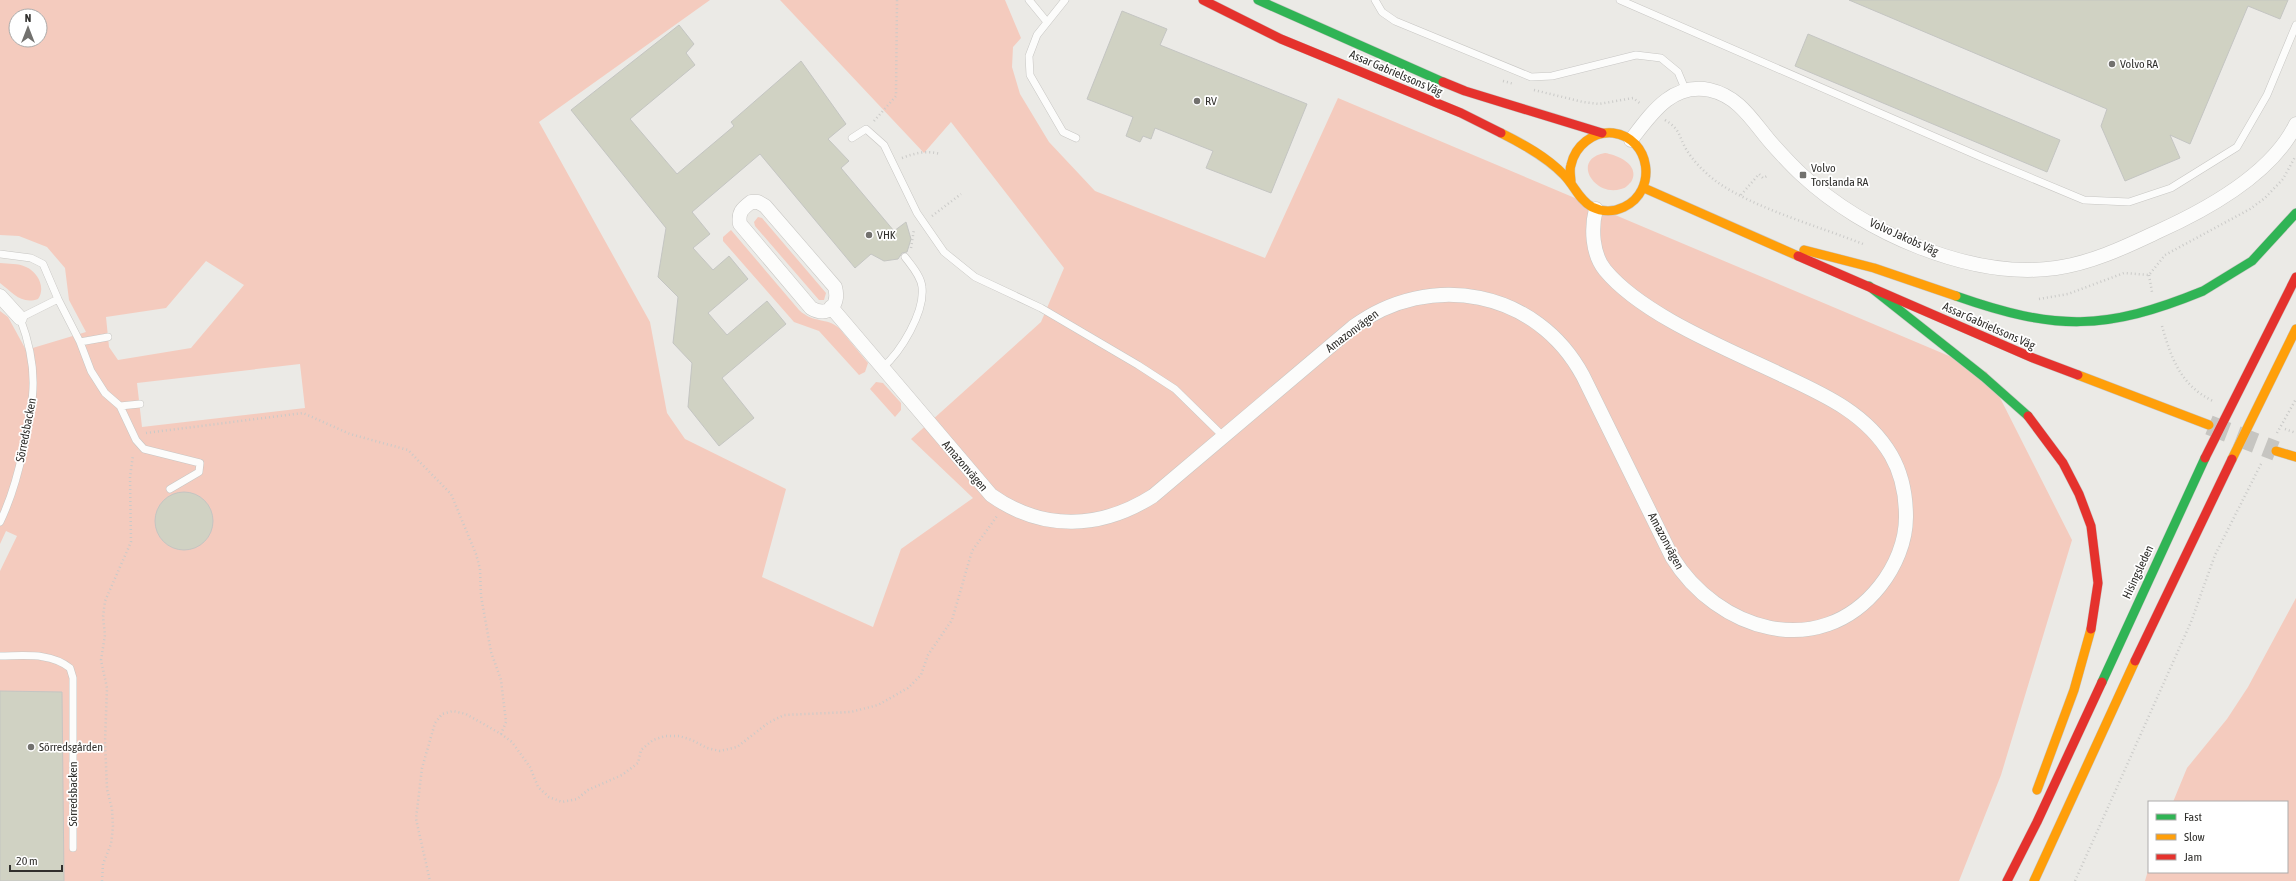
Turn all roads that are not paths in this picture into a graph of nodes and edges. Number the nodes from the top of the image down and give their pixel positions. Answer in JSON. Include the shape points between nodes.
{"nodes":[{"id":1,"x":1029,"y":0,"type":"edge"},
{"id":2,"x":1065,"y":0,"type":"edge"},
{"id":3,"x":1203,"y":0,"type":"edge"},
{"id":4,"x":1258,"y":0,"type":"edge"},
{"id":5,"x":1375,"y":0,"type":"edge"},
{"id":6,"x":1620,"y":0,"type":"edge"},
{"id":7,"x":1047,"y":22,"type":"junction"},
{"id":8,"x":2296,"y":25,"type":"edge"},
{"id":9,"x":1686,"y":91,"type":"junction"},
{"id":10,"x":2296,"y":124,"type":"edge"},
{"id":11,"x":1602,"y":133,"type":"junction"},
{"id":12,"x":852,"y":138,"type":"dead end"},
{"id":13,"x":1076,"y":138,"type":"dead end"},
{"id":14,"x":1631,"y":140,"type":"junction"},
{"id":15,"x":1571,"y":184,"type":"junction"},
{"id":16,"x":1644,"y":188,"type":"junction"},
{"id":17,"x":1596,"y":209,"type":"junction"},
{"id":18,"x":2296,"y":213,"type":"edge"},
{"id":19,"x":1763,"y":241,"type":"junction"},
{"id":20,"x":0,"y":254,"type":"edge"},
{"id":21,"x":905,"y":257,"type":"dead end"},
{"id":22,"x":2296,"y":277,"type":"edge"},
{"id":23,"x":1869,"y":286,"type":"junction"},
{"id":24,"x":0,"y":296,"type":"edge"},
{"id":25,"x":58,"y":299,"type":"junction"},
{"id":26,"x":831,"y":307,"type":"junction"},
{"id":27,"x":20,"y":318,"type":"junction"},
{"id":28,"x":2296,"y":329,"type":"edge"},
{"id":29,"x":108,"y":338,"type":"dead end"},
{"id":30,"x":80,"y":342,"type":"junction"},
{"id":31,"x":882,"y":368,"type":"junction"},
{"id":32,"x":2287,"y":370,"type":"dead end"},
{"id":33,"x":140,"y":404,"type":"dead end"},
{"id":34,"x":120,"y":406,"type":"junction"},
{"id":35,"x":2256,"y":409,"type":"junction"},
{"id":36,"x":2209,"y":425,"type":"tunnel mouth"},
{"id":37,"x":1224,"y":437,"type":"junction"},
{"id":38,"x":2276,"y":451,"type":"tunnel mouth"},
{"id":39,"x":2296,"y":457,"type":"edge"},
{"id":40,"x":170,"y":489,"type":"dead end"},
{"id":41,"x":0,"y":522,"type":"edge"},
{"id":42,"x":0,"y":656,"type":"edge"},
{"id":43,"x":2035,"y":796,"type":"dead end"},
{"id":44,"x":2034,"y":809,"type":"dead end"},
{"id":45,"x":2037,"y":822,"type":"junction"},
{"id":46,"x":73,"y":848,"type":"dead end"},
{"id":47,"x":2008,"y":881,"type":"edge"},
{"id":48,"x":2034,"y":881,"type":"edge"}],
"edges":[{"from":1,"to":7,"type":"lane"},
{"from":2,"to":7,"type":"lane"},
{"from":3,"to":15,"type":"main road","name":"Assar Gabrielssons Väg","via":[[1270,34],[1487,126],[1549,162]]},
{"from":4,"to":11,"type":"main road","name":"Assar Gabrielssons Väg","via":[[1464,91]]},
{"from":5,"to":9,"type":"lane","via":[[1382,12],[1395,21],[1531,77],[1552,76],[1636,55],[1661,58],[1678,72]]},
{"from":6,"to":8,"type":"lane","via":[[2084,200],[2129,202],[2171,188],[2238,147],[2267,95]]},
{"from":7,"to":13,"type":"lane","via":[[1030,49],[1030,75],[1063,132]]},
{"from":9,"to":10,"type":"street","name":"Volvo Jakobs Väg","via":[[1709,90],[1737,102],[1803,175],[1837,203],[1875,226],[1919,247],[1966,262],[2026,269],[2057,268],[2111,254],[2181,222],[2254,176],[2291,135]]},
{"from":9,"to":14,"type":"street","name":"Volvo Jakobs Väg","via":[[1673,94],[1663,101]]},
{"from":11,"to":14,"type":"main road","via":[[1614,133]]},
{"from":11,"to":15,"type":"main road","via":[[1587,139],[1575,151],[1569,167]]},
{"from":12,"to":37,"type":"lane","via":[[866,129],[884,145],[917,214],[944,252],[975,277],[1041,308],[1151,373],[1175,389]]},
{"from":14,"to":16,"type":"main road","via":[[1641,150],[1646,162]]},
{"from":15,"to":17,"type":"main road","via":[[1583,202]]},
{"from":16,"to":17,"type":"main road","via":[[1639,196],[1624,207],[1614,210]]},
{"from":16,"to":19,"type":"main road","name":"Assar Gabrielssons Väg"},
{"from":17,"to":37,"type":"street","name":"Amazonvägen","via":[[1593,236],[1598,257],[1605,270],[1635,296],[1677,324],[1833,399],[1862,420],[1883,443],[1898,469],[1904,491],[1904,537],[1889,574],[1857,608],[1824,625],[1784,630],[1748,623],[1707,599],[1692,585],[1672,557],[1583,376],[1567,350],[1532,319],[1490,301],[1463,295],[1428,295],[1399,302],[1371,314]]},
{"from":18,"to":19,"type":"main road","name":"Assar Gabrielssons Väg","via":[[2252,261],[2203,291],[2142,314],[2074,323],[2002,312],[1838,256]]},
{"from":19,"to":23,"type":"main road","name":"Assar Gabrielssons Väg"},
{"from":20,"to":25,"type":"lane","via":[[26,257],[43,264]]},
{"from":21,"to":31,"type":"lane","via":[[916,271],[922,286],[919,307],[902,348]]},
{"from":22,"to":45,"type":"main road","name":"Hisingsleden","via":[[2198,472]]},
{"from":23,"to":36,"type":"main road","name":"Assar Gabrielssons Väg","via":[[2066,372]]},
{"from":23,"to":43,"type":"main road","via":[[1999,390],[2038,427],[2073,482],[2092,526],[2099,584],[2093,619],[2082,666]]},
{"from":24,"to":27,"type":"street","name":"Sörredsbacken"},
{"from":25,"to":27,"type":"lane"},
{"from":25,"to":30,"type":"lane"},
{"from":26,"to":26,"type":"street","via":[[836,303],[835,287],[765,206],[751,202],[741,209],[740,224],[811,308],[824,312]]},
{"from":26,"to":31,"type":"street","name":"Amazonvägen"},
{"from":27,"to":41,"type":"lane","name":"Sörredsbacken","via":[[30,351],[34,404],[17,476]]},
{"from":28,"to":35,"type":"main road"},
{"from":29,"to":30,"type":"lane"},
{"from":30,"to":34,"type":"lane","via":[[91,371],[101,388]]},
{"from":31,"to":37,"type":"street","name":"Amazonvägen","via":[[980,484],[1006,504],[1033,516],[1055,521],[1080,522],[1125,512],[1152,496]]},
{"from":32,"to":35,"type":"main road"},
{"from":33,"to":34,"type":"lane"},
{"from":34,"to":40,"type":"lane","via":[[136,440],[144,449],[200,463],[199,472]]},
{"from":35,"to":48,"type":"main road","via":[[2161,604]]},
{"from":38,"to":39,"type":"main road"},
{"from":42,"to":46,"type":"lane","name":"Sörredsbacken","via":[[46,657],[56,659],[70,668]]},
{"from":44,"to":45,"type":"main road"},
{"from":45,"to":47,"type":"main road","name":"Hisingsleden"}]}
